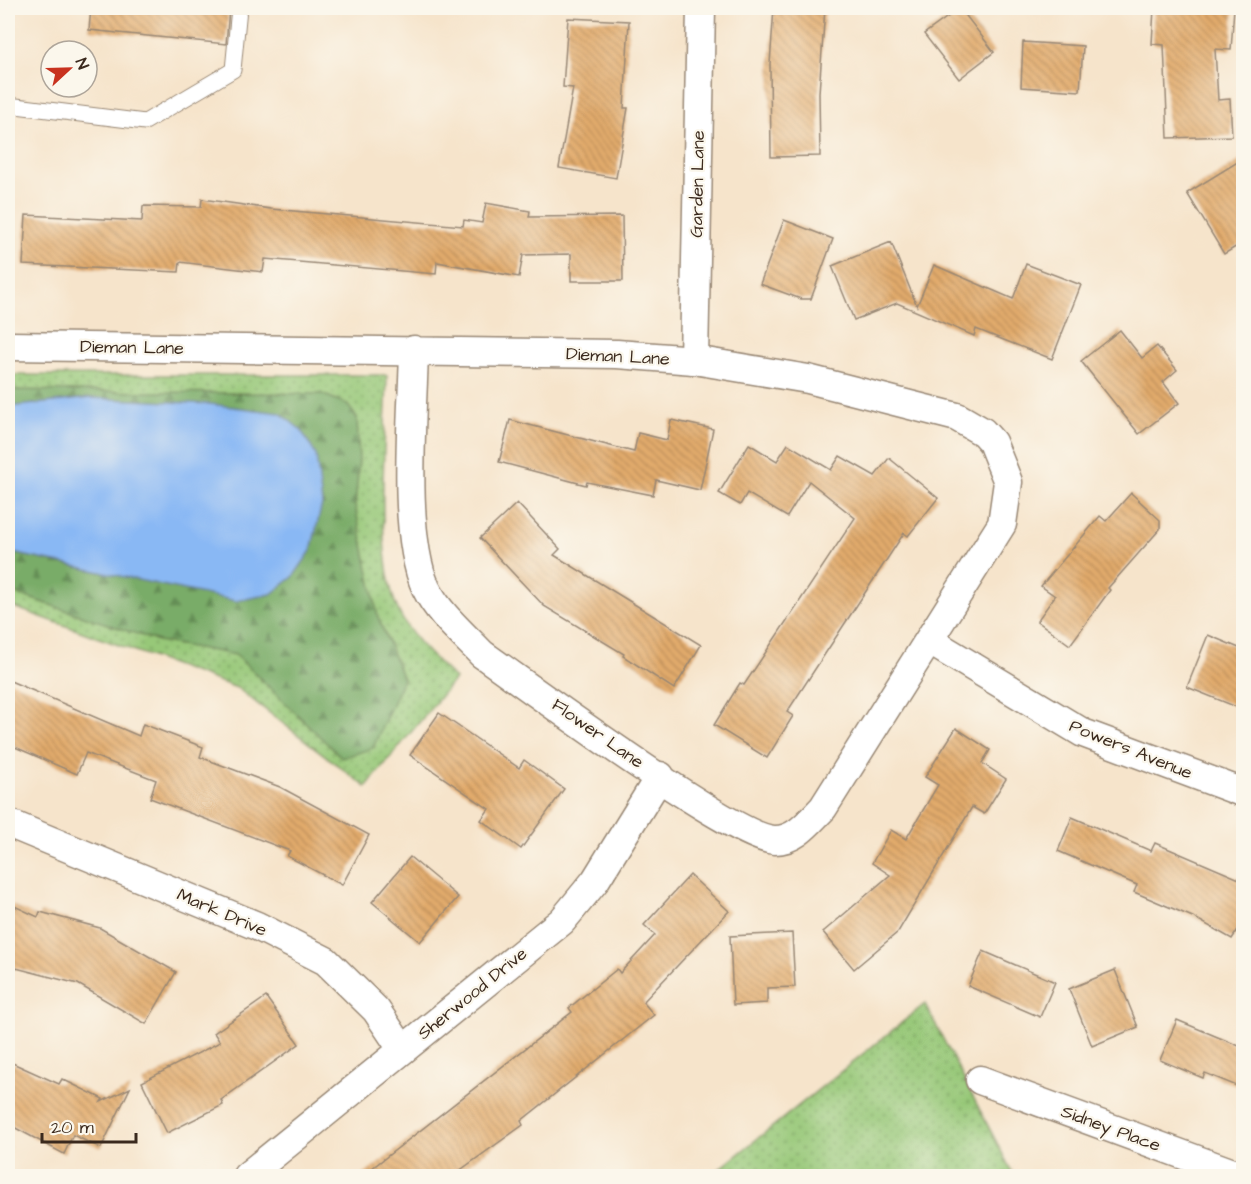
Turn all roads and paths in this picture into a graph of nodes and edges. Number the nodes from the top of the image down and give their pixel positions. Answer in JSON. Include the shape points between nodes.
{"nodes":[{"id":1,"x":239,"y":8,"type":"edge"},
{"id":2,"x":701,"y":8,"type":"edge"},
{"id":3,"x":8,"y":105,"type":"edge"},
{"id":4,"x":8,"y":346,"type":"edge"},
{"id":5,"x":414,"y":350,"type":"junction"},
{"id":6,"x":694,"y":360,"type":"junction"},
{"id":7,"x":930,"y":641,"type":"junction"},
{"id":8,"x":660,"y":776,"type":"junction"},
{"id":9,"x":1244,"y":793,"type":"edge"},
{"id":10,"x":8,"y":823,"type":"edge"},
{"id":11,"x":402,"y":1049,"type":"junction"},
{"id":12,"x":980,"y":1080,"type":"dead end"},
{"id":13,"x":247,"y":1176,"type":"edge"},
{"id":14,"x":1241,"y":1176,"type":"edge"}],
"edges":[{"from":1,"to":3,"type":"lane","via":[[233,70],[145,122]]},
{"from":2,"to":6,"type":"street","name":"Garden Lane"},
{"from":4,"to":5,"type":"street","name":"Dieman Lane"},
{"from":5,"to":6,"type":"street","name":"Dieman Lane","via":[[617,354]]},
{"from":5,"to":8,"type":"street","name":"Flower Lane","via":[[412,516],[419,568],[427,590],[482,654]]},
{"from":6,"to":7,"type":"street","name":"Dieman Lane","via":[[819,382],[957,417],[992,442],[1008,482],[1002,525]]},
{"from":7,"to":8,"type":"street","name":"Flower Lane","via":[[823,808],[796,835],[775,840],[757,836]]},
{"from":7,"to":9,"type":"street","name":"Powers Avenue","via":[[1083,733]]},
{"from":8,"to":11,"type":"street","name":"Sherwood Drive","via":[[595,881],[562,921]]},
{"from":10,"to":11,"type":"street","name":"Mark Drive","via":[[257,926],[326,961],[375,1010]]},
{"from":11,"to":13,"type":"street","name":"Sherwood Drive"},
{"from":12,"to":14,"type":"street","name":"Sidney Place"}]}
